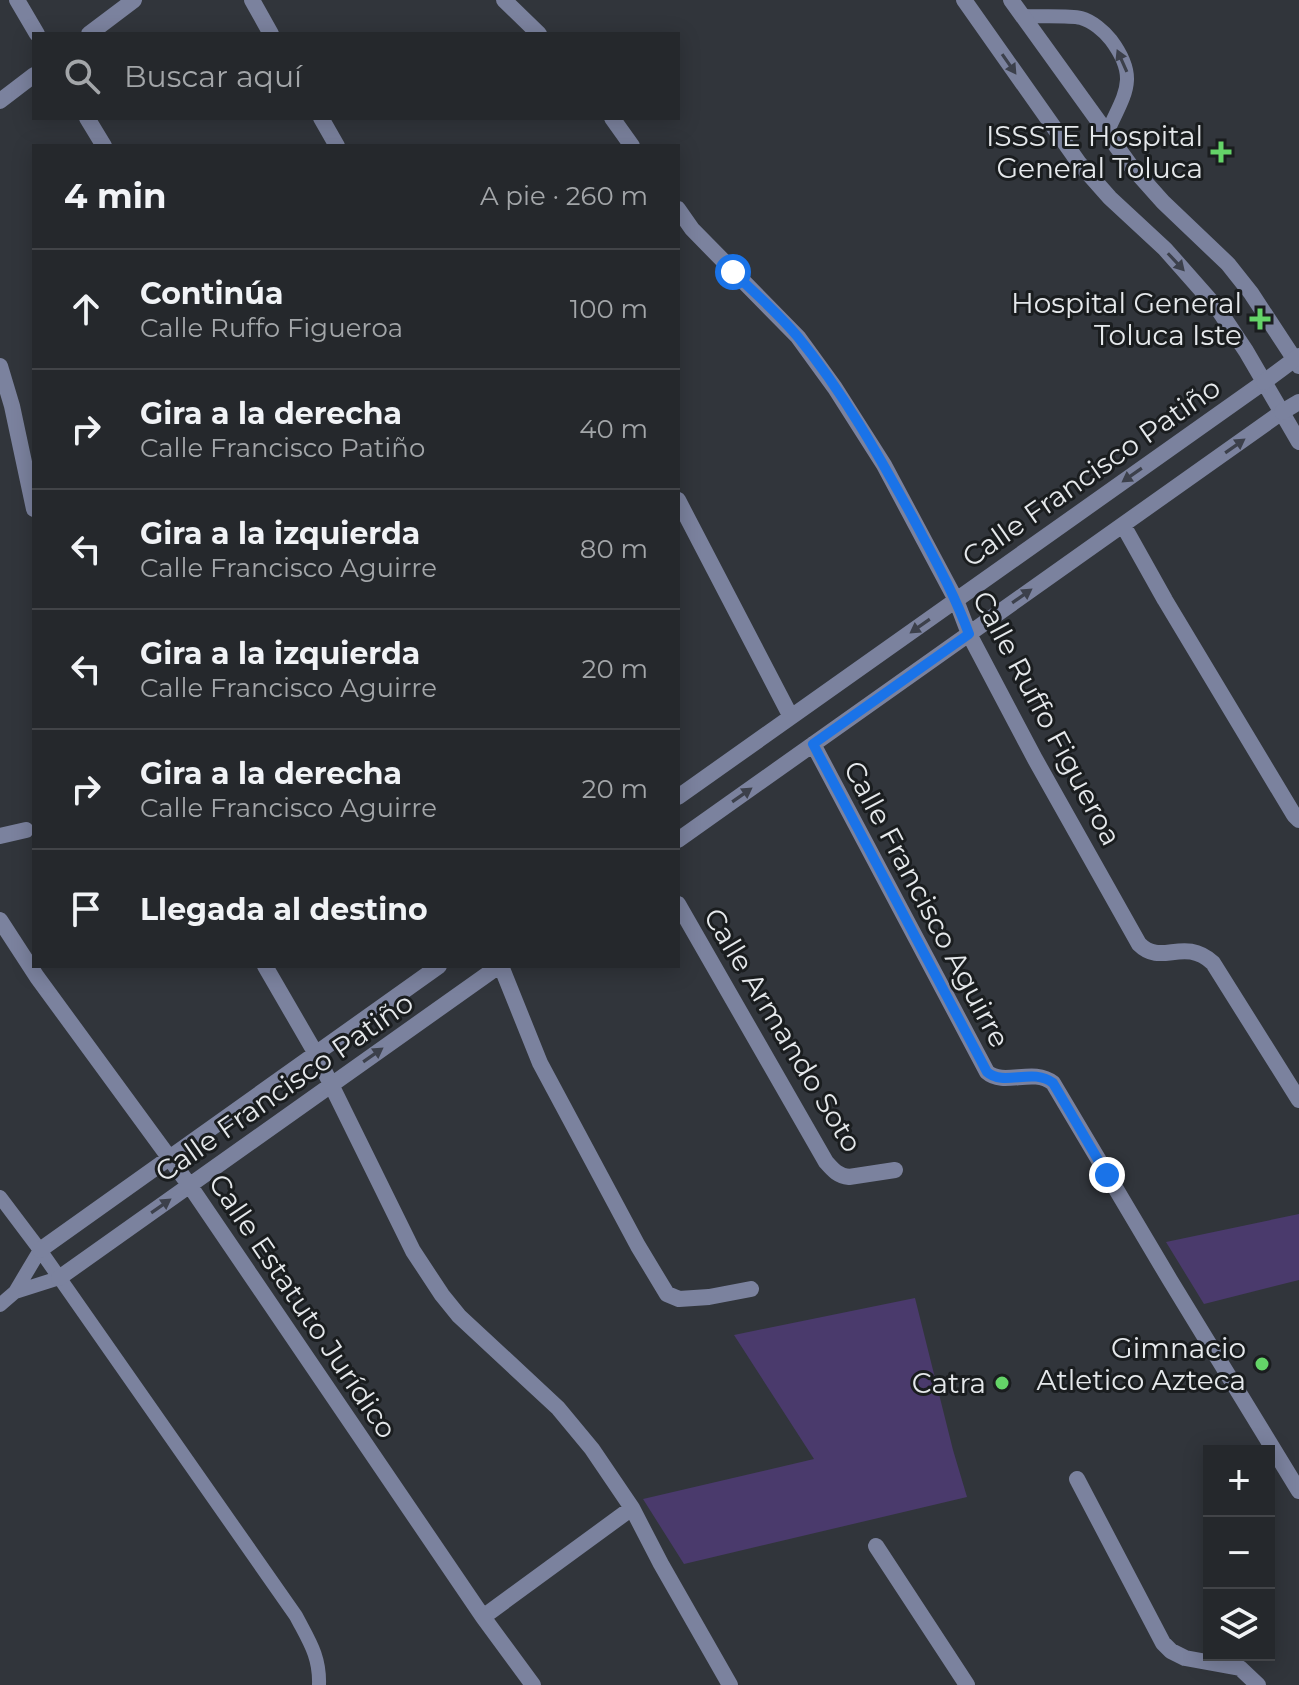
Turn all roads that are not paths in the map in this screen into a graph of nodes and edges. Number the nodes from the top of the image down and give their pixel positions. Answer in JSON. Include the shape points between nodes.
{"nodes":[{"id":1,"x":17,"y":0,"type":"edge"},
{"id":2,"x":134,"y":0,"type":"edge"},
{"id":3,"x":252,"y":0,"type":"edge"},
{"id":4,"x":504,"y":0,"type":"edge"},
{"id":5,"x":964,"y":0,"type":"edge"},
{"id":6,"x":1011,"y":0,"type":"edge"},
{"id":7,"x":1024,"y":16,"type":"junction"},
{"id":8,"x":36,"y":32,"type":"edge"},
{"id":9,"x":92,"y":32,"type":"edge"},
{"id":10,"x":270,"y":32,"type":"edge"},
{"id":11,"x":537,"y":32,"type":"edge"},
{"id":12,"x":32,"y":77,"type":"edge"},
{"id":13,"x":0,"y":101,"type":"edge"},
{"id":14,"x":88,"y":120,"type":"edge"},
{"id":15,"x":322,"y":120,"type":"edge"},
{"id":16,"x":613,"y":120,"type":"edge"},
{"id":17,"x":1107,"y":133,"type":"junction"},
{"id":18,"x":103,"y":144,"type":"edge"},
{"id":19,"x":336,"y":144,"type":"edge"},
{"id":20,"x":631,"y":144,"type":"edge"},
{"id":21,"x":680,"y":212,"type":"edge"},
{"id":22,"x":1297,"y":360,"type":"edge"},
{"id":23,"x":0,"y":366,"type":"edge"},
{"id":24,"x":1264,"y":382,"type":"junction"},
{"id":25,"x":1299,"y":402,"type":"edge"},
{"id":26,"x":1282,"y":412,"type":"junction"},
{"id":27,"x":1299,"y":442,"type":"edge"},
{"id":28,"x":32,"y":500,"type":"edge"},
{"id":29,"x":680,"y":504,"type":"edge"},
{"id":30,"x":1123,"y":525,"type":"junction"},
{"id":31,"x":956,"y":600,"type":"junction"},
{"id":32,"x":969,"y":634,"type":"junction"},
{"id":33,"x":791,"y":717,"type":"junction"},
{"id":34,"x":813,"y":744,"type":"junction"},
{"id":35,"x":680,"y":796,"type":"edge"},
{"id":36,"x":1299,"y":820,"type":"edge"},
{"id":37,"x":26,"y":830,"type":"dead end"},
{"id":38,"x":0,"y":836,"type":"edge"},
{"id":39,"x":680,"y":839,"type":"edge"},
{"id":40,"x":680,"y":907,"type":"edge"},
{"id":41,"x":0,"y":920,"type":"edge"},
{"id":42,"x":266,"y":968,"type":"edge"},
{"id":43,"x":436,"y":968,"type":"edge"},
{"id":44,"x":497,"y":968,"type":"edge"},
{"id":45,"x":501,"y":968,"type":"edge"},
{"id":46,"x":316,"y":1054,"type":"junction"},
{"id":47,"x":330,"y":1086,"type":"junction"},
{"id":48,"x":1299,"y":1100,"type":"edge"},
{"id":49,"x":169,"y":1157,"type":"junction"},
{"id":50,"x":895,"y":1170,"type":"dead end"},
{"id":51,"x":190,"y":1186,"type":"junction"},
{"id":52,"x":0,"y":1197,"type":"edge"},
{"id":53,"x":40,"y":1250,"type":"junction"},
{"id":54,"x":59,"y":1278,"type":"junction"},
{"id":55,"x":751,"y":1289,"type":"dead end"},
{"id":56,"x":15,"y":1292,"type":"junction"},
{"id":57,"x":0,"y":1305,"type":"edge"},
{"id":58,"x":1077,"y":1479,"type":"dead end"},
{"id":59,"x":1299,"y":1491,"type":"edge"},
{"id":60,"x":632,"y":1508,"type":"junction"},
{"id":61,"x":876,"y":1546,"type":"dead end"},
{"id":62,"x":483,"y":1617,"type":"junction"},
{"id":63,"x":319,"y":1685,"type":"edge"},
{"id":64,"x":533,"y":1685,"type":"edge"},
{"id":65,"x":730,"y":1685,"type":"edge"},
{"id":66,"x":967,"y":1685,"type":"edge"},
{"id":67,"x":1258,"y":1685,"type":"edge"}],
"edges":[{"from":1,"to":8,"type":"street"},
{"from":2,"to":9,"type":"street"},
{"from":3,"to":10,"type":"street"},
{"from":4,"to":11,"type":"street"},
{"from":5,"to":24,"type":"street","one_way":true,"via":[[1079,163],[1218,309]]},
{"from":6,"to":7,"type":"street"},
{"from":7,"to":17,"type":"street"},
{"from":17,"to":7,"type":"lane","one_way":true,"via":[[1126,89],[1128,74],[1119,52],[1096,25],[1081,18]]},
{"from":12,"to":13,"type":"street"},
{"from":14,"to":18,"type":"street"},
{"from":15,"to":19,"type":"street"},
{"from":16,"to":20,"type":"street"},
{"from":17,"to":22,"type":"street","via":[[1163,202],[1228,264]]},
{"from":21,"to":31,"type":"street","name":"Calle Ruffo Figueroa","via":[[798,337],[835,388],[884,465]]},
{"from":22,"to":24,"type":"street","name":"Calle Francisco Patiño"},
{"from":23,"to":28,"type":"street"},
{"from":24,"to":26,"type":"street"},
{"from":24,"to":31,"type":"street","name":"Calle Francisco Patiño","one_way":true},
{"from":25,"to":26,"type":"street"},
{"from":26,"to":27,"type":"street"},
{"from":30,"to":26,"type":"street","one_way":true},
{"from":29,"to":33,"type":"street"},
{"from":32,"to":30,"type":"street","one_way":true},
{"from":30,"to":36,"type":"street"},
{"from":31,"to":32,"type":"street","name":"Calle Ruffo Figueroa"},
{"from":31,"to":33,"type":"street","name":"Calle Francisco Patiño","one_way":true},
{"from":32,"to":34,"type":"street"},
{"from":32,"to":48,"type":"street","name":"Calle Ruffo Figueroa","via":[[1139,944],[1159,954],[1186,949],[1213,963]]},
{"from":33,"to":35,"type":"street","name":"Calle Francisco Patiño"},
{"from":39,"to":34,"type":"street","one_way":true},
{"from":34,"to":59,"type":"street","name":"Calle Francisco Aguirre","via":[[987,1072],[997,1078],[1039,1076],[1053,1083]]},
{"from":37,"to":38,"type":"street"},
{"from":40,"to":50,"type":"street","name":"Calle Armando Soto","via":[[834,1172],[849,1177]]},
{"from":41,"to":49,"type":"street","name":"Calle Estatuto Jurídico"},
{"from":42,"to":46,"type":"street"},
{"from":43,"to":46,"type":"street","name":"Calle Francisco Patiño"},
{"from":47,"to":44,"type":"street","name":"Calle Francisco Patiño","one_way":true},
{"from":45,"to":55,"type":"street","via":[[540,1063],[667,1294],[679,1299]]},
{"from":46,"to":47,"type":"street"},
{"from":46,"to":49,"type":"street","name":"Calle Francisco Patiño"},
{"from":47,"to":51,"type":"street","name":"Calle Francisco Patiño"},
{"from":47,"to":60,"type":"street","via":[[413,1251],[442,1295],[558,1408]]},
{"from":49,"to":51,"type":"street","name":"Calle Estatuto Jurídico"},
{"from":49,"to":53,"type":"street","name":"Calle Francisco Patiño"},
{"from":54,"to":51,"type":"street","name":"Calle Francisco Patiño","one_way":true},
{"from":51,"to":62,"type":"street","name":"Calle Estatuto Jurídico"},
{"from":52,"to":53,"type":"lane"},
{"from":53,"to":54,"type":"lane"},
{"from":53,"to":56,"type":"lane"},
{"from":54,"to":56,"type":"lane"},
{"from":54,"to":63,"type":"lane","via":[[296,1616],[315,1652]]},
{"from":56,"to":57,"type":"lane"},
{"from":58,"to":67,"type":"street","via":[[1163,1643],[1185,1658],[1240,1668]]},
{"from":60,"to":62,"type":"street"},
{"from":60,"to":65,"type":"street"},
{"from":61,"to":66,"type":"street"},
{"from":62,"to":64,"type":"street","name":"Calle Estatuto Jurídico"}]}
